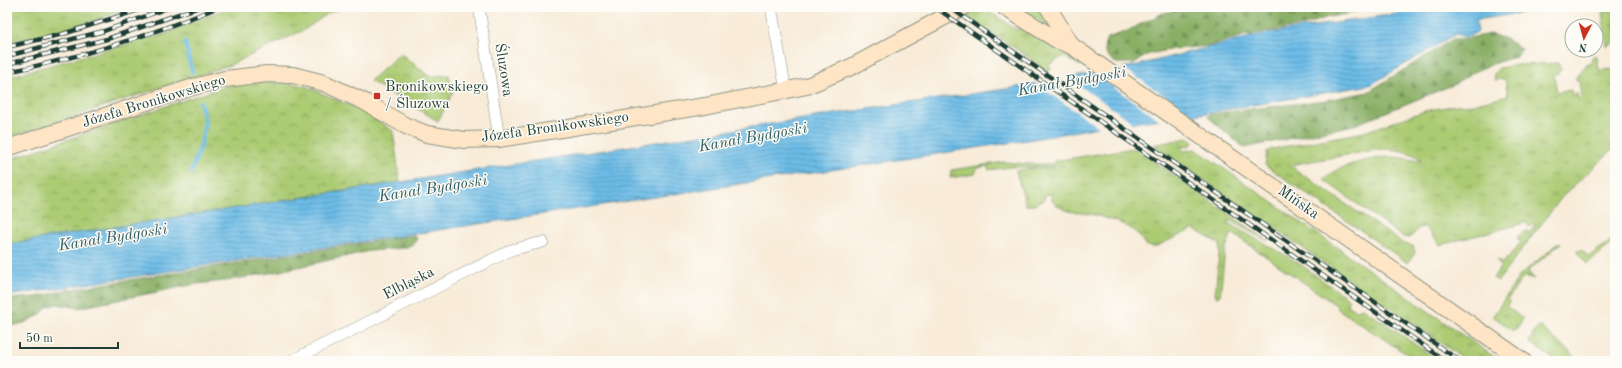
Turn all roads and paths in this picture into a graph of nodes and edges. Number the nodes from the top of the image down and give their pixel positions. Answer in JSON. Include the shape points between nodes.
{"nodes":[{"id":1,"x":479,"y":7,"type":"edge"},
{"id":2,"x":771,"y":7,"type":"edge"},
{"id":3,"x":963,"y":7,"type":"edge"},
{"id":4,"x":1004,"y":7,"type":"edge"},
{"id":5,"x":1048,"y":7,"type":"edge"},
{"id":6,"x":1019,"y":12,"type":"edge"},
{"id":7,"x":1078,"y":50,"type":"junction"},
{"id":8,"x":786,"y":91,"type":"junction"},
{"id":9,"x":499,"y":139,"type":"junction"},
{"id":10,"x":7,"y":148,"type":"edge"},
{"id":11,"x":543,"y":242,"type":"dead end"},
{"id":12,"x":291,"y":361,"type":"edge"},
{"id":13,"x":1523,"y":361,"type":"edge"}],
"edges":[{"from":1,"to":9,"type":"street","name":"Śluzowa"},
{"from":2,"to":8,"type":"street"},
{"from":3,"to":8,"type":"street","name":"Józefa Bronikowskiego","via":[[835,76]]},
{"from":4,"to":6,"type":"street","name":"Mińska"},
{"from":5,"to":7,"type":"street","name":"Mińska"},
{"from":6,"to":7,"type":"street","name":"Mińska","via":[[1057,40]]},
{"from":7,"to":13,"type":"street","name":"Mińska"},
{"from":8,"to":9,"type":"street","name":"Józefa Bronikowskiego"},
{"from":9,"to":10,"type":"street","name":"Józefa Bronikowskiego","via":[[464,140],[427,134],[406,126],[365,102],[324,83],[293,75],[267,74],[225,79],[193,87]]},
{"from":11,"to":12,"type":"street","name":"Elbląska","via":[[511,250]]}]}
